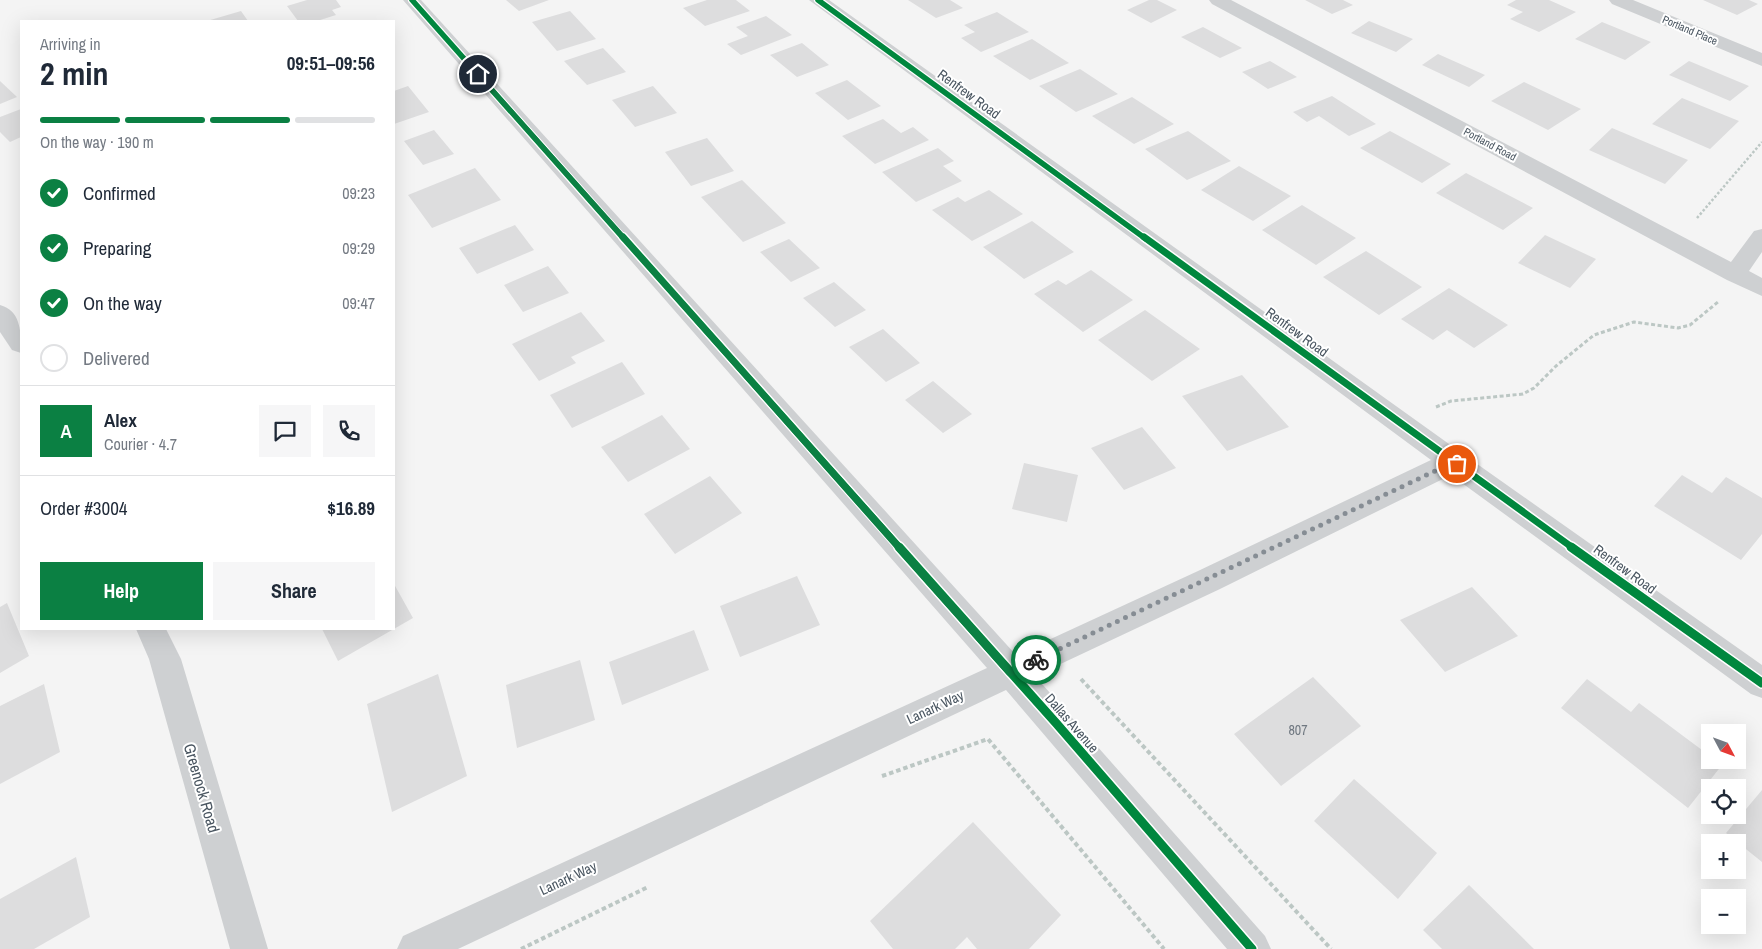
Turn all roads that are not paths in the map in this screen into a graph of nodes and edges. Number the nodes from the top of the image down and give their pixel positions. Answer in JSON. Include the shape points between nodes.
{"nodes":[{"id":1,"x":412,"y":0,"type":"edge"},
{"id":2,"x":818,"y":0,"type":"edge"},
{"id":3,"x":1218,"y":0,"type":"edge"},
{"id":4,"x":1618,"y":0,"type":"edge"},
{"id":5,"x":1762,"y":60,"type":"edge"},
{"id":6,"x":1762,"y":236,"type":"edge"},
{"id":7,"x":1735,"y":274,"type":"junction"},
{"id":8,"x":1762,"y":288,"type":"edge"},
{"id":9,"x":0,"y":312,"type":"edge"},
{"id":10,"x":20,"y":342,"type":"edge"},
{"id":11,"x":1454,"y":462,"type":"junction"},
{"id":12,"x":151,"y":630,"type":"edge"},
{"id":13,"x":1010,"y":672,"type":"junction"},
{"id":14,"x":1762,"y":683,"type":"edge"},
{"id":15,"x":249,"y":949,"type":"edge"},
{"id":16,"x":416,"y":949,"type":"edge"},
{"id":17,"x":1252,"y":949,"type":"edge"}],
"edges":[{"from":1,"to":13,"type":"street","name":"Dallas Avenue"},
{"from":2,"to":11,"type":"street","name":"Renfrew Road"},
{"from":3,"to":7,"type":"street","name":"Portland Road"},
{"from":4,"to":5,"type":"street","name":"Portland Place"},
{"from":6,"to":7,"type":"street"},
{"from":7,"to":8,"type":"street","name":"Portland Road"},
{"from":9,"to":10,"type":"street"},
{"from":11,"to":13,"type":"street","name":"Lanark Way"},
{"from":11,"to":14,"type":"street","name":"Renfrew Road"},
{"from":12,"to":15,"type":"street","name":"Greenock Road","via":[[165,659]]},
{"from":13,"to":16,"type":"street","name":"Lanark Way"},
{"from":13,"to":17,"type":"street","name":"Dallas Avenue"}]}
